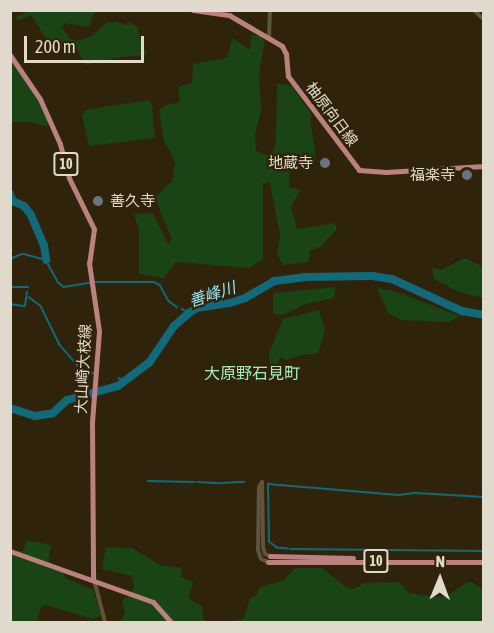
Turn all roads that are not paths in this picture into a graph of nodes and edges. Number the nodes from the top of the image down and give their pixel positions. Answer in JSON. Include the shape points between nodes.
{"nodes":[{"id":1,"x":193,"y":10,"type":"edge"},
{"id":2,"x":270,"y":10,"type":"edge"},
{"id":3,"x":474,"y":10,"type":"edge"},
{"id":4,"x":483,"y":20,"type":"edge"},
{"id":5,"x":269,"y":37,"type":"junction"},
{"id":6,"x":10,"y":56,"type":"edge"},
{"id":7,"x":483,"y":166,"type":"edge"},
{"id":8,"x":10,"y":552,"type":"edge"},
{"id":9,"x":269,"y":559,"type":"junction"},
{"id":10,"x":483,"y":561,"type":"edge"},
{"id":11,"x":93,"y":579,"type":"junction"},
{"id":12,"x":105,"y":622,"type":"edge"},
{"id":13,"x":171,"y":622,"type":"edge"}],
"edges":[{"from":1,"to":5,"type":"main road","name":"柚原向日線","via":[[229,15]]},
{"from":2,"to":5,"type":"street"},
{"from":3,"to":4,"type":"street"},
{"from":5,"to":7,"type":"main road","name":"柚原向日線","via":[[285,50],[288,76],[359,170]]},
{"from":6,"to":11,"type":"main road","name":"大山崎大枝線","number":"10","via":[[40,99],[60,144],[69,178],[94,229],[89,262],[99,331],[91,477]]},
{"from":8,"to":11,"type":"main road"},
{"from":9,"to":9,"type":"street","via":[[261,559],[258,550],[262,482],[263,547]]},
{"from":9,"to":10,"type":"main road","number":"10"},
{"from":11,"to":12,"type":"street"},
{"from":11,"to":13,"type":"main road","via":[[153,602]]}]}
